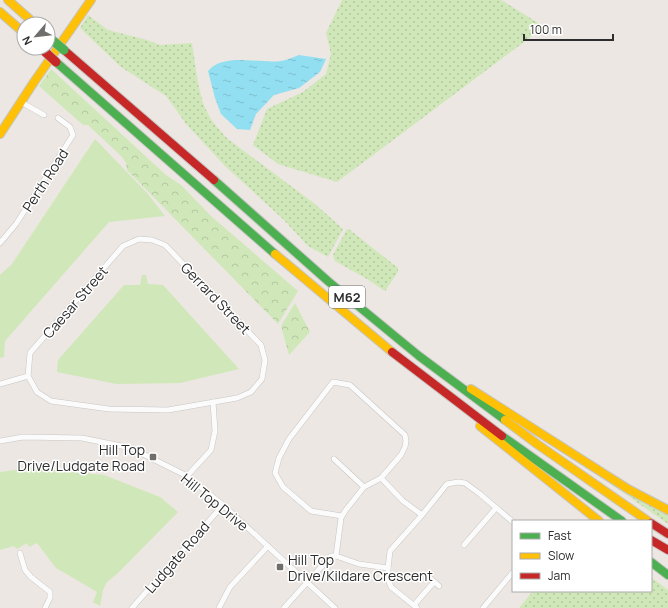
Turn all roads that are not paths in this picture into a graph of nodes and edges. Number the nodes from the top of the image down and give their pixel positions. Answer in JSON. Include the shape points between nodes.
{"nodes":[{"id":1,"x":8,"y":0,"type":"edge"},
{"id":2,"x":90,"y":0,"type":"edge"},
{"id":3,"x":0,"y":12,"type":"edge"},
{"id":4,"x":27,"y":16,"type":"edge"},
{"id":5,"x":16,"y":26,"type":"edge"},
{"id":6,"x":56,"y":43,"type":"edge"},
{"id":7,"x":50,"y":56,"type":"edge"},
{"id":8,"x":21,"y":102,"type":"junction"},
{"id":9,"x":44,"y":115,"type":"dead end"},
{"id":10,"x":58,"y":118,"type":"dead end"},
{"id":11,"x":0,"y":134,"type":"edge"},
{"id":12,"x":139,"y":239,"type":"joint"},
{"id":13,"x":0,"y":243,"type":"edge"},
{"id":14,"x":391,"y":351,"type":"junction"},
{"id":15,"x":419,"y":356,"type":"junction"},
{"id":16,"x":28,"y":376,"type":"junction"},
{"id":17,"x":0,"y":384,"type":"edge"},
{"id":18,"x":213,"y":402,"type":"junction"},
{"id":19,"x":0,"y":441,"type":"edge"},
{"id":20,"x":334,"y":459,"type":"dead end"},
{"id":21,"x":187,"y":476,"type":"junction"},
{"id":22,"x":381,"y":478,"type":"junction"},
{"id":23,"x":364,"y":487,"type":"junction"},
{"id":24,"x":223,"y":505,"type":"junction"},
{"id":25,"x":496,"y":508,"type":"junction"},
{"id":26,"x":668,"y":510,"type":"edge"},
{"id":27,"x":422,"y":515,"type":"junction"},
{"id":28,"x":342,"y":516,"type":"junction"},
{"id":29,"x":598,"y":520,"type":"edge"},
{"id":30,"x":621,"y":520,"type":"edge"},
{"id":31,"x":647,"y":520,"type":"edge"},
{"id":32,"x":512,"y":521,"type":"edge"},
{"id":33,"x":652,"y":524,"type":"edge"},
{"id":34,"x":668,"y":534,"type":"edge"},
{"id":35,"x":652,"y":541,"type":"edge"},
{"id":36,"x":464,"y":545,"type":"dead end"},
{"id":37,"x":268,"y":546,"type":"junction"},
{"id":38,"x":668,"y":550,"type":"edge"},
{"id":39,"x":20,"y":553,"type":"dead end"},
{"id":40,"x":333,"y":556,"type":"junction"},
{"id":41,"x":652,"y":563,"type":"edge"},
{"id":42,"x":388,"y":568,"type":"junction"},
{"id":43,"x":512,"y":573,"type":"edge"},
{"id":44,"x":668,"y":575,"type":"edge"},
{"id":45,"x":430,"y":578,"type":"dead end"},
{"id":46,"x":308,"y":582,"type":"junction"},
{"id":47,"x":434,"y":582,"type":"junction"},
{"id":48,"x":439,"y":586,"type":"dead end"},
{"id":49,"x":415,"y":606,"type":"edge"},
{"id":50,"x":45,"y":608,"type":"edge"},
{"id":51,"x":132,"y":608,"type":"edge"},
{"id":52,"x":219,"y":608,"type":"edge"},
{"id":53,"x":284,"y":608,"type":"edge"},
{"id":54,"x":335,"y":608,"type":"edge"},
{"id":55,"x":483,"y":608,"type":"edge"}],
"edges":[{"from":1,"to":4,"type":"main road"},
{"from":2,"to":8,"type":"main road"},
{"from":3,"to":5,"type":"main road"},
{"from":6,"to":15,"type":"main road","number":"M62","bridge":true,"via":[[329,282]]},
{"from":7,"to":14,"type":"main road","number":"M62","bridge":true,"via":[[228,213]]},
{"from":8,"to":9,"type":"street"},
{"from":8,"to":11,"type":"main road"},
{"from":10,"to":13,"type":"street","name":"Perth Road","via":[[70,127],[73,135],[16,224]]},
{"from":12,"to":16,"type":"street","name":"Caesar Street","via":[[123,246],[30,353]]},
{"from":12,"to":18,"type":"street","name":"Gerrard Street","via":[[165,245],[261,345],[265,360],[262,379],[251,392],[237,398]]},
{"from":14,"to":29,"type":"main road","number":"M62"},
{"from":14,"to":30,"type":"main road","number":"M62","via":[[500,434]]},
{"from":15,"to":26,"type":"main road","number":"M62","via":[[628,489]]},
{"from":15,"to":31,"type":"main road","number":"M62","via":[[491,411]]},
{"from":16,"to":17,"type":"street"},
{"from":16,"to":18,"type":"street","via":[[37,392],[52,402],[109,409],[168,410]]},
{"from":18,"to":21,"type":"street","via":[[215,431],[211,450]]},
{"from":19,"to":21,"type":"street","name":"Hill Top Drive","via":[[23,437],[82,438],[130,448]]},
{"from":20,"to":23,"type":"street"},
{"from":21,"to":24,"type":"street","name":"Hill Top Drive"},
{"from":22,"to":23,"type":"street"},
{"from":22,"to":27,"type":"street","via":[[403,501]]},
{"from":22,"to":28,"type":"street","via":[[401,455],[405,447],[405,435],[350,385],[333,382],[289,439],[279,458],[275,473],[283,486],[311,511]]},
{"from":23,"to":28,"type":"street"},
{"from":24,"to":37,"type":"street","name":"Hill Top Drive"},
{"from":24,"to":51,"type":"street","name":"Ludgate Road"},
{"from":25,"to":27,"type":"street","via":[[465,483],[452,482],[447,484]]},
{"from":25,"to":32,"type":"street"},
{"from":25,"to":36,"type":"street"},
{"from":27,"to":42,"type":"street","via":[[390,551]]},
{"from":28,"to":40,"type":"street"},
{"from":33,"to":34,"type":"main road"},
{"from":35,"to":38,"type":"main road"},
{"from":37,"to":46,"type":"street","name":"Hill Top Drive"},
{"from":37,"to":52,"type":"street","via":[[230,587]]},
{"from":39,"to":50,"type":"street","via":[[28,574],[50,592]]},
{"from":40,"to":42,"type":"street","via":[[359,564]]},
{"from":40,"to":46,"type":"street"},
{"from":41,"to":44,"type":"main road"},
{"from":42,"to":49,"type":"street","via":[[391,587]]},
{"from":43,"to":55,"type":"street"},
{"from":45,"to":47,"type":"street"},
{"from":46,"to":53,"type":"street"},
{"from":46,"to":54,"type":"street","name":"Hill Top Drive"},
{"from":47,"to":48,"type":"street"},
{"from":47,"to":49,"type":"street"}]}
